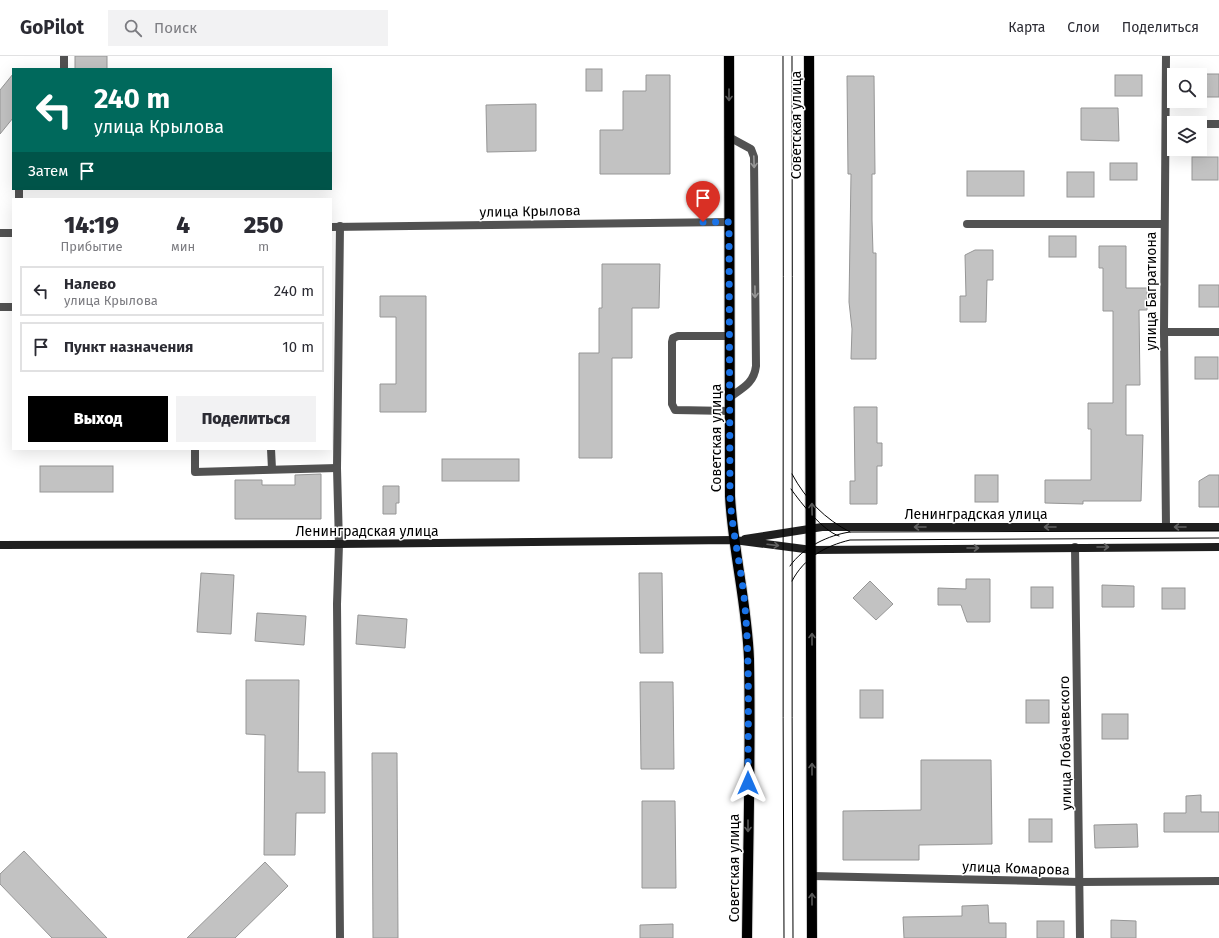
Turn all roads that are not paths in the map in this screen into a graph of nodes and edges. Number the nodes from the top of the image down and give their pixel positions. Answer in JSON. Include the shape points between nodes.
{"nodes":[{"id":1,"x":64,"y":56,"type":"edge"},
{"id":2,"x":729,"y":56,"type":"edge"},
{"id":3,"x":810,"y":56,"type":"edge"},
{"id":4,"x":1166,"y":56,"type":"edge"},
{"id":5,"x":64,"y":68,"type":"edge"},
{"id":6,"x":1170,"y":116,"type":"edge"},
{"id":7,"x":1207,"y":124,"type":"edge"},
{"id":8,"x":1219,"y":124,"type":"edge"},
{"id":9,"x":729,"y":137,"type":"junction"},
{"id":10,"x":1168,"y":156,"type":"edge"},
{"id":11,"x":729,"y":222,"type":"junction"},
{"id":12,"x":967,"y":224,"type":"dead end"},
{"id":13,"x":1164,"y":224,"type":"junction"},
{"id":14,"x":332,"y":226,"type":"edge"},
{"id":15,"x":340,"y":226,"type":"junction"},
{"id":16,"x":0,"y":233,"type":"edge"},
{"id":17,"x":12,"y":233,"type":"edge"},
{"id":18,"x":0,"y":307,"type":"edge"},
{"id":19,"x":12,"y":307,"type":"edge"},
{"id":20,"x":335,"y":311,"type":"edge"},
{"id":21,"x":1164,"y":332,"type":"junction"},
{"id":22,"x":1219,"y":332,"type":"edge"},
{"id":23,"x":730,"y":336,"type":"junction"},
{"id":24,"x":730,"y":397,"type":"junction"},
{"id":25,"x":730,"y":411,"type":"junction"},
{"id":26,"x":194,"y":450,"type":"edge"},
{"id":27,"x":271,"y":450,"type":"edge"},
{"id":28,"x":337,"y":468,"type":"junction"},
{"id":29,"x":272,"y":469,"type":"junction"},
{"id":30,"x":1219,"y":526,"type":"edge"},
{"id":31,"x":1166,"y":527,"type":"junction"},
{"id":32,"x":812,"y":528,"type":"junction"},
{"id":33,"x":734,"y":540,"type":"junction"},
{"id":34,"x":339,"y":544,"type":"junction"},
{"id":35,"x":0,"y":545,"type":"edge"},
{"id":36,"x":1075,"y":547,"type":"junction"},
{"id":37,"x":1219,"y":547,"type":"edge"},
{"id":38,"x":812,"y":550,"type":"junction"},
{"id":39,"x":812,"y":876,"type":"junction"},
{"id":40,"x":1219,"y":881,"type":"edge"},
{"id":41,"x":1080,"y":882,"type":"junction"},
{"id":42,"x":340,"y":938,"type":"edge"},
{"id":43,"x":747,"y":938,"type":"edge"},
{"id":44,"x":812,"y":938,"type":"edge"},
{"id":45,"x":1080,"y":938,"type":"edge"}],
"edges":[{"from":1,"to":5,"type":"street"},
{"from":2,"to":9,"type":"main road","name":"Советская улица","one_way":true},
{"from":32,"to":3,"type":"main road","name":"Советская улица","one_way":true},
{"from":4,"to":6,"type":"street","name":"улица Багратиона"},
{"from":7,"to":8,"type":"street"},
{"from":9,"to":11,"type":"main road","name":"Советская улица"},
{"from":9,"to":24,"type":"street","one_way":true,"via":[[751,149],[754,157],[756,366],[755,376]]},
{"from":10,"to":13,"type":"street","name":"улица Багратиона"},
{"from":11,"to":15,"type":"street","name":"улица Крылова"},
{"from":11,"to":23,"type":"main road","name":"Советская улица"},
{"from":12,"to":13,"type":"street"},
{"from":13,"to":21,"type":"street","name":"улица Багратиона"},
{"from":14,"to":15,"type":"street","name":"улица Крылова"},
{"from":15,"to":20,"type":"street"},
{"from":16,"to":17,"type":"street"},
{"from":18,"to":19,"type":"street"},
{"from":20,"to":28,"type":"street"},
{"from":21,"to":22,"type":"street"},
{"from":21,"to":31,"type":"street","name":"улица Багратиона"},
{"from":23,"to":24,"type":"main road","name":"Советская улица"},
{"from":23,"to":25,"type":"street","via":[[678,336],[673,338],[672,350],[672,404],[675,410]]},
{"from":24,"to":25,"type":"main road","name":"Советская улица"},
{"from":25,"to":33,"type":"main road","name":"Советская улица","via":[[730,496]]},
{"from":26,"to":29,"type":"street","via":[[195,472]]},
{"from":27,"to":29,"type":"street"},
{"from":28,"to":29,"type":"street"},
{"from":28,"to":34,"type":"street"},
{"from":30,"to":31,"type":"main road","name":"Ленинградская улица","one_way":true},
{"from":31,"to":32,"type":"main road","name":"Ленинградская улица","one_way":true},
{"from":32,"to":33,"type":"main road","name":"Ленинградская улица"},
{"from":32,"to":38,"type":"main road","name":"Советская улица"},
{"from":33,"to":34,"type":"main road","name":"Ленинградская улица"},
{"from":33,"to":38,"type":"main road","name":"Ленинградская улица","one_way":true},
{"from":33,"to":43,"type":"main road","name":"Советская улица","one_way":true,"via":[[745,605],[749,658]]},
{"from":34,"to":35,"type":"main road","name":"Ленинградская улица"},
{"from":34,"to":42,"type":"street","via":[[337,604]]},
{"from":36,"to":37,"type":"main road","name":"Ленинградская улица","one_way":true},
{"from":38,"to":36,"type":"main road","name":"Ленинградская улица","one_way":true},
{"from":36,"to":41,"type":"street","name":"улица Лобачевского"},
{"from":39,"to":38,"type":"main road","name":"Советская улица","one_way":true},
{"from":39,"to":41,"type":"street","name":"улица Комарова"},
{"from":44,"to":39,"type":"main road","name":"Советская улица","one_way":true},
{"from":40,"to":41,"type":"street","name":"улица Комарова"},
{"from":41,"to":45,"type":"street","name":"улица Лобачевского"}]}
